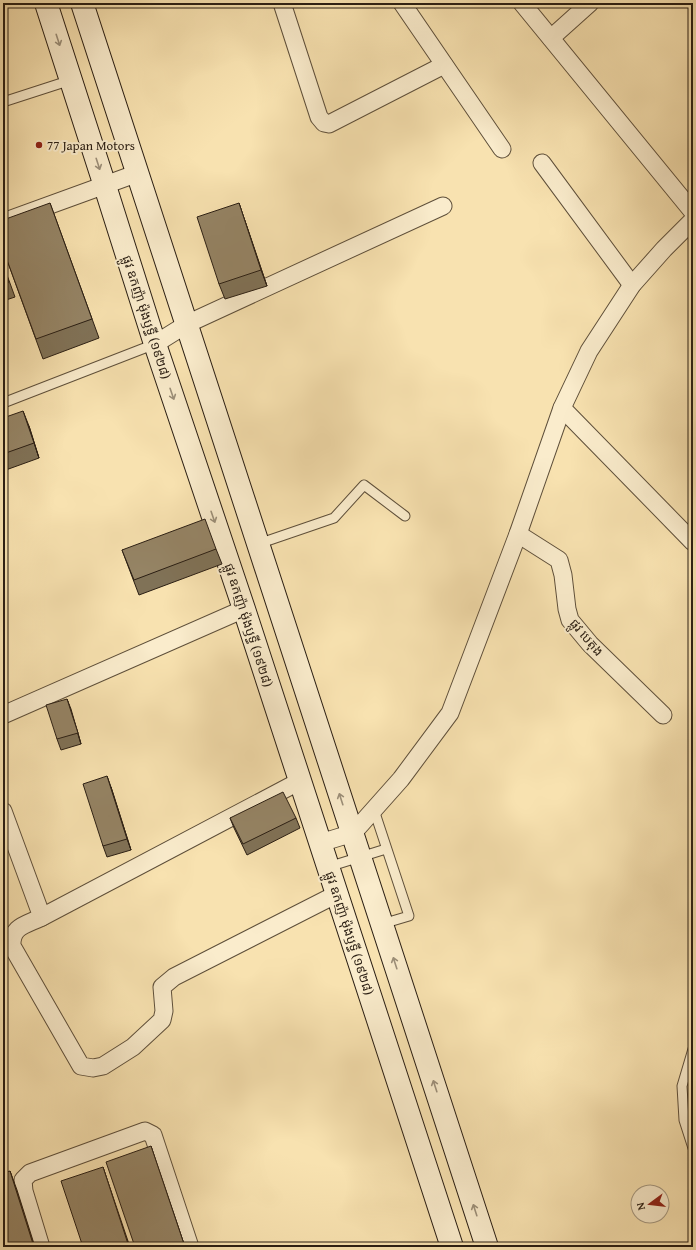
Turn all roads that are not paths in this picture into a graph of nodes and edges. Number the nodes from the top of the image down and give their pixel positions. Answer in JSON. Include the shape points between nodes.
{"nodes":[{"id":1,"x":46,"y":3,"type":"edge"},
{"id":2,"x":82,"y":3,"type":"edge"},
{"id":3,"x":282,"y":3,"type":"edge"},
{"id":4,"x":402,"y":3,"type":"edge"},
{"id":5,"x":522,"y":3,"type":"edge"},
{"id":6,"x":590,"y":3,"type":"edge"},
{"id":7,"x":551,"y":38,"type":"junction"},
{"id":8,"x":444,"y":65,"type":"junction"},
{"id":9,"x":71,"y":80,"type":"junction"},
{"id":10,"x":3,"y":102,"type":"edge"},
{"id":11,"x":502,"y":149,"type":"dead end"},
{"id":12,"x":542,"y":163,"type":"dead end"},
{"id":13,"x":138,"y":173,"type":"junction"},
{"id":14,"x":105,"y":186,"type":"junction"},
{"id":15,"x":443,"y":206,"type":"dead end"},
{"id":16,"x":693,"y":212,"type":"edge"},
{"id":17,"x":693,"y":220,"type":"edge"},
{"id":18,"x":3,"y":222,"type":"edge"},
{"id":19,"x":632,"y":285,"type":"junction"},
{"id":20,"x":187,"y":324,"type":"junction"},
{"id":21,"x":155,"y":344,"type":"junction"},
{"id":22,"x":3,"y":403,"type":"edge"},
{"id":23,"x":562,"y":408,"type":"junction"},
{"id":24,"x":405,"y":516,"type":"dead end"},
{"id":25,"x":518,"y":534,"type":"junction"},
{"id":26,"x":693,"y":542,"type":"edge"},
{"id":27,"x":258,"y":544,"type":"junction"},
{"id":28,"x":244,"y":609,"type":"junction"},
{"id":29,"x":3,"y":715,"type":"edge"},
{"id":30,"x":663,"y":715,"type":"dead end"},
{"id":31,"x":300,"y":782,"type":"junction"},
{"id":32,"x":374,"y":810,"type":"junction"},
{"id":33,"x":3,"y":811,"type":"edge"},
{"id":34,"x":352,"y":833,"type":"junction"},
{"id":35,"x":320,"y":843,"type":"junction"},
{"id":36,"x":386,"y":849,"type":"junction"},
{"id":37,"x":360,"y":857,"type":"junction"},
{"id":38,"x":328,"y":867,"type":"junction"},
{"id":39,"x":337,"y":894,"type":"junction"},
{"id":40,"x":42,"y":917,"type":"junction"},
{"id":41,"x":382,"y":924,"type":"junction"},
{"id":42,"x":693,"y":1049,"type":"edge"},
{"id":43,"x":693,"y":1148,"type":"edge"},
{"id":44,"x":41,"y":1247,"type":"edge"},
{"id":45,"x":190,"y":1247,"type":"edge"},
{"id":46,"x":452,"y":1247,"type":"edge"},
{"id":47,"x":487,"y":1247,"type":"edge"}],
"edges":[{"from":1,"to":9,"type":"main road","name":"ផ្លូវ ឧកញ៉ា ម៉ុងឫទ្ធី (១៩២៨)","one_way":true},
{"from":2,"to":13,"type":"main road"},
{"from":3,"to":8,"type":"street","via":[[319,117],[324,123],[329,124]]},
{"from":4,"to":8,"type":"street"},
{"from":5,"to":7,"type":"street"},
{"from":6,"to":7,"type":"street"},
{"from":7,"to":16,"type":"street"},
{"from":8,"to":11,"type":"street"},
{"from":9,"to":10,"type":"lane"},
{"from":9,"to":14,"type":"main road","name":"ផ្លូវ ឧកញ៉ា ម៉ុងឫទ្ធី (១៩២៨)","one_way":true},
{"from":12,"to":19,"type":"street"},
{"from":13,"to":14,"type":"street"},
{"from":13,"to":20,"type":"main road"},
{"from":14,"to":18,"type":"street"},
{"from":14,"to":21,"type":"main road","name":"ផ្លូវ ឧកញ៉ា ម៉ុងឫទ្ធី (១៩២៨)"},
{"from":15,"to":20,"type":"street"},
{"from":17,"to":19,"type":"street"},
{"from":19,"to":23,"type":"street","via":[[589,351]]},
{"from":20,"to":21,"type":"street"},
{"from":20,"to":27,"type":"main road"},
{"from":21,"to":22,"type":"lane"},
{"from":21,"to":28,"type":"main road","name":"ផ្លូវ ឧកញ៉ា ម៉ុងឫទ្ធី (១៩២៨)","one_way":true},
{"from":23,"to":25,"type":"street"},
{"from":23,"to":26,"type":"street"},
{"from":24,"to":27,"type":"lane","via":[[364,485],[334,518]]},
{"from":25,"to":30,"type":"street","name":"ផ្លូវ បេតុង","via":[[558,560],[570,620],[590,644]]},
{"from":25,"to":32,"type":"street","via":[[450,713],[401,779]]},
{"from":34,"to":27,"type":"main road","one_way":true},
{"from":28,"to":29,"type":"street"},
{"from":28,"to":31,"type":"main road","name":"ផ្លូវ ឧកញ៉ា ម៉ុងឫទ្ធី (១៩២៨)"},
{"from":31,"to":35,"type":"main road","name":"ផ្លូវ ឧកញ៉ា ម៉ុងឫទ្ធី (១៩២៨)"},
{"from":31,"to":40,"type":"street"},
{"from":32,"to":34,"type":"street"},
{"from":32,"to":36,"type":"lane"},
{"from":33,"to":40,"type":"street"},
{"from":34,"to":35,"type":"street"},
{"from":34,"to":37,"type":"main road"},
{"from":35,"to":38,"type":"main road","name":"ផ្លូវ ឧកញ៉ា ម៉ុងឫទ្ធី (១៩២៨)"},
{"from":36,"to":37,"type":"lane"},
{"from":36,"to":41,"type":"lane","via":[[408,916]]},
{"from":37,"to":38,"type":"lane"},
{"from":37,"to":41,"type":"main road"},
{"from":38,"to":39,"type":"main road","name":"ផ្លូវ ឧកញ៉ា ម៉ុងឫទ្ធី (១៩២៨)"},
{"from":39,"to":40,"type":"street","via":[[174,977],[162,987],[162,1020],[133,1047],[103,1066],[92,1068],[81,1066],[12,946],[12,937],[17,929]]},
{"from":39,"to":46,"type":"main road","name":"ផ្លូវ ឧកញ៉ា ម៉ុងឫទ្ធី (១៩២៨)"},
{"from":47,"to":41,"type":"main road","one_way":true},
{"from":42,"to":43,"type":"lane","via":[[682,1086],[684,1120]]},
{"from":44,"to":45,"type":"street","via":[[23,1180],[30,1173],[145,1131],[153,1135]]}]}
